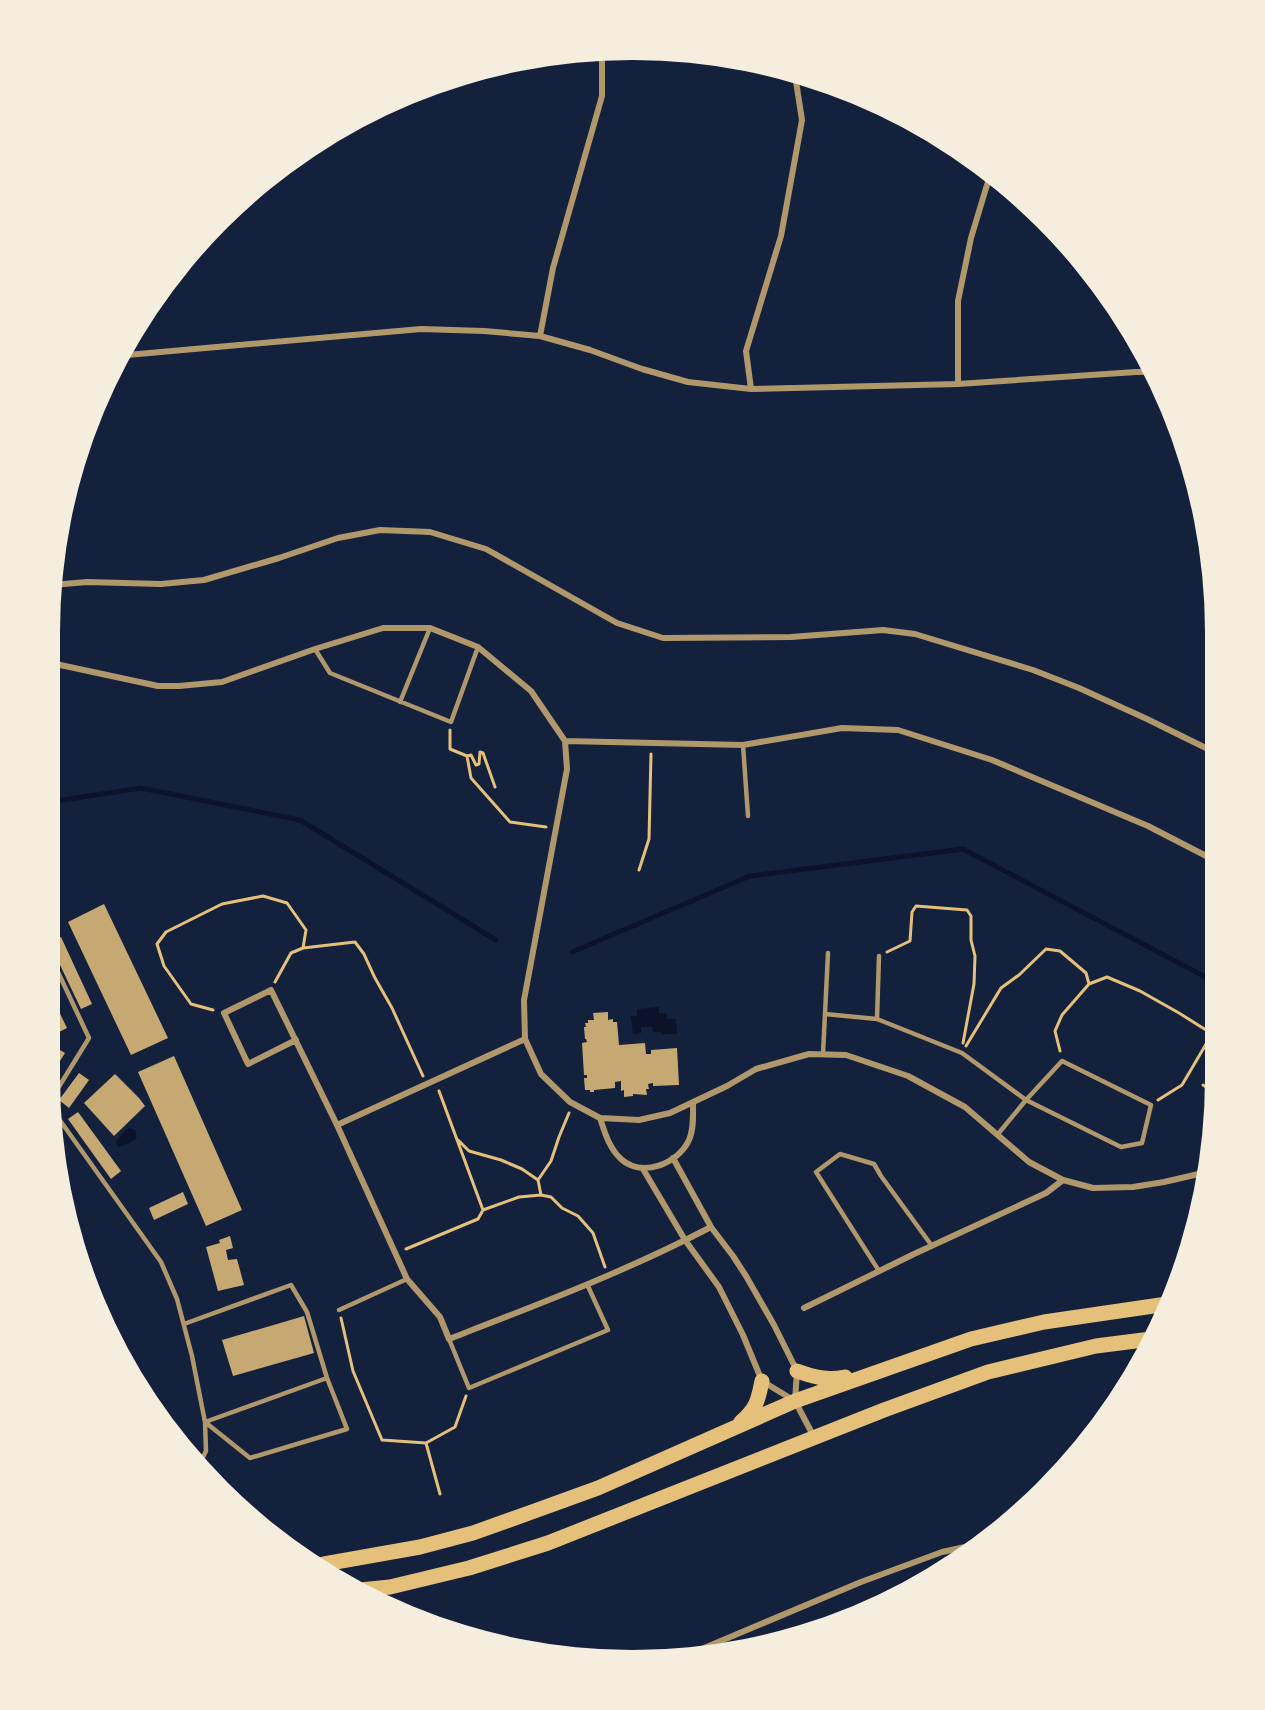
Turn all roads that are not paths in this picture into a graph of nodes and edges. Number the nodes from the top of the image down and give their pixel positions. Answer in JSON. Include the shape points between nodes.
{"nodes":[{"id":1,"x":602,"y":61,"type":"edge"},
{"id":2,"x":796,"y":84,"type":"edge"},
{"id":3,"x":987,"y":183,"type":"edge"},
{"id":4,"x":540,"y":336,"type":"junction"},
{"id":5,"x":133,"y":353,"type":"edge"},
{"id":6,"x":1142,"y":372,"type":"edge"},
{"id":7,"x":958,"y":384,"type":"junction"},
{"id":8,"x":751,"y":389,"type":"junction"},
{"id":9,"x":62,"y":584,"type":"edge"},
{"id":10,"x":430,"y":628,"type":"junction"},
{"id":11,"x":478,"y":647,"type":"junction"},
{"id":12,"x":315,"y":649,"type":"junction"},
{"id":13,"x":60,"y":665,"type":"edge"},
{"id":14,"x":400,"y":702,"type":"junction"},
{"id":15,"x":565,"y":741,"type":"junction"},
{"id":16,"x":743,"y":746,"type":"junction"},
{"id":17,"x":1205,"y":748,"type":"edge"},
{"id":18,"x":748,"y":816,"type":"dead end"},
{"id":19,"x":1205,"y":855,"type":"edge"},
{"id":20,"x":828,"y":953,"type":"dead end"},
{"id":21,"x":879,"y":956,"type":"road end"},
{"id":22,"x":60,"y":977,"type":"edge"},
{"id":23,"x":825,"y":1014,"type":"junction"},
{"id":24,"x":877,"y":1019,"type":"junction"},
{"id":25,"x":525,"y":1039,"type":"junction"},
{"id":26,"x":296,"y":1040,"type":"junction"},
{"id":27,"x":823,"y":1054,"type":"junction"},
{"id":28,"x":60,"y":1085,"type":"edge"},
{"id":29,"x":1026,"y":1100,"type":"junction"},
{"id":30,"x":693,"y":1103,"type":"junction"},
{"id":31,"x":600,"y":1118,"type":"junction"},
{"id":32,"x":62,"y":1123,"type":"edge"},
{"id":33,"x":338,"y":1125,"type":"junction"},
{"id":34,"x":998,"y":1134,"type":"junction"},
{"id":35,"x":673,"y":1158,"type":"junction"},
{"id":36,"x":643,"y":1169,"type":"junction"},
{"id":37,"x":1196,"y":1175,"type":"edge"},
{"id":38,"x":1063,"y":1180,"type":"junction"},
{"id":39,"x":711,"y":1227,"type":"junction"},
{"id":40,"x":686,"y":1240,"type":"junction"},
{"id":41,"x":932,"y":1246,"type":"junction"},
{"id":42,"x":879,"y":1271,"type":"junction"},
{"id":43,"x":407,"y":1279,"type":"junction"},
{"id":44,"x":587,"y":1284,"type":"junction"},
{"id":45,"x":1157,"y":1305,"type":"edge"},
{"id":46,"x":804,"y":1308,"type":"dead end"},
{"id":47,"x":339,"y":1310,"type":"road end"},
{"id":48,"x":184,"y":1324,"type":"junction"},
{"id":49,"x":449,"y":1339,"type":"junction"},
{"id":50,"x":1141,"y":1340,"type":"edge"},
{"id":51,"x":895,"y":1365,"type":"junction"},
{"id":52,"x":797,"y":1371,"type":"junction"},
{"id":53,"x":327,"y":1378,"type":"junction"},
{"id":54,"x":762,"y":1381,"type":"junction"},
{"id":55,"x":795,"y":1401,"type":"junction"},
{"id":56,"x":205,"y":1422,"type":"junction"},
{"id":57,"x":731,"y":1430,"type":"junction"},
{"id":58,"x":814,"y":1438,"type":"junction"},
{"id":59,"x":203,"y":1456,"type":"edge"},
{"id":60,"x":958,"y":1549,"type":"edge"},
{"id":61,"x":329,"y":1563,"type":"edge"},
{"id":62,"x":375,"y":1589,"type":"edge"},
{"id":63,"x":714,"y":1644,"type":"edge"}],
"edges":[{"from":1,"to":4,"type":"street","via":[[602,96],[552,267]]},
{"from":2,"to":8,"type":"street","via":[[802,120],[781,236],[746,351]]},
{"from":3,"to":7,"type":"street","via":[[958,301]]},
{"from":4,"to":5,"type":"street","via":[[421,329]]},
{"from":4,"to":8,"type":"street","via":[[688,382]]},
{"from":6,"to":7,"type":"street"},
{"from":7,"to":8,"type":"street"},
{"from":9,"to":17,"type":"street","via":[[204,580],[338,538],[380,530],[430,532],[486,549],[617,623],[663,638],[791,637],[883,630],[915,634],[1033,670]]},
{"from":10,"to":11,"type":"street"},
{"from":10,"to":12,"type":"street","via":[[383,628]]},
{"from":10,"to":14,"type":"lane"},
{"from":11,"to":14,"type":"lane","via":[[451,722]]},
{"from":11,"to":15,"type":"street","via":[[531,691]]},
{"from":12,"to":13,"type":"street","via":[[222,682],[179,686],[158,686]]},
{"from":12,"to":14,"type":"lane","via":[[330,673]]},
{"from":15,"to":16,"type":"street"},
{"from":15,"to":25,"type":"street","via":[[567,770],[524,1000]]},
{"from":16,"to":18,"type":"lane"},
{"from":16,"to":19,"type":"street","via":[[842,728],[898,730],[992,760],[1148,826]]},
{"from":20,"to":23,"type":"lane"},
{"from":21,"to":24,"type":"lane"},
{"from":22,"to":28,"type":"lane","via":[[89,1038]]},
{"from":23,"to":24,"type":"lane"},
{"from":23,"to":27,"type":"lane"},
{"from":24,"to":29,"type":"lane","via":[[962,1053]]},
{"from":25,"to":31,"type":"street","via":[[542,1074],[574,1104]]},
{"from":25,"to":33,"type":"street"},
{"from":26,"to":26,"type":"street","via":[[271,990],[224,1013],[248,1064]]},
{"from":26,"to":33,"type":"street"},
{"from":27,"to":30,"type":"street","via":[[809,1054],[756,1069]]},
{"from":27,"to":34,"type":"street","via":[[846,1055],[908,1076],[965,1107]]},
{"from":29,"to":29,"type":"lane","via":[[1062,1061],[1151,1105],[1142,1143],[1121,1147]]},
{"from":29,"to":34,"type":"lane"},
{"from":30,"to":31,"type":"street","via":[[639,1120]]},
{"from":30,"to":35,"type":"street","via":[[693,1129],[688,1142]]},
{"from":31,"to":36,"type":"street","via":[[608,1141],[620,1158]]},
{"from":32,"to":48,"type":"lane","via":[[161,1262]]},
{"from":33,"to":43,"type":"street"},
{"from":34,"to":38,"type":"street","via":[[1029,1162]]},
{"from":35,"to":36,"type":"street"},
{"from":35,"to":39,"type":"street"},
{"from":36,"to":40,"type":"street"},
{"from":37,"to":38,"type":"street","via":[[1133,1187],[1093,1188]]},
{"from":38,"to":41,"type":"street","via":[[1046,1192]]},
{"from":39,"to":40,"type":"street"},
{"from":39,"to":52,"type":"street","via":[[746,1276]]},
{"from":40,"to":44,"type":"street"},
{"from":40,"to":54,"type":"street","via":[[719,1287]]},
{"from":41,"to":42,"type":"street"},
{"from":41,"to":42,"type":"lane","via":[[874,1164],[840,1154],[816,1172]]},
{"from":42,"to":46,"type":"street"},
{"from":43,"to":47,"type":"lane"},
{"from":43,"to":49,"type":"street","via":[[440,1317]]},
{"from":44,"to":49,"type":"street"},
{"from":44,"to":49,"type":"lane","via":[[608,1330],[469,1388]]},
{"from":45,"to":51,"type":"highway","via":[[1033,1324],[971,1339]]},
{"from":48,"to":53,"type":"lane","via":[[291,1285],[307,1312]]},
{"from":48,"to":56,"type":"lane"},
{"from":50,"to":58,"type":"highway","via":[[1096,1346],[988,1372]]},
{"from":51,"to":52,"type":"highway","via":[[838,1379]]},
{"from":51,"to":55,"type":"highway"},
{"from":52,"to":55,"type":"street"},
{"from":53,"to":56,"type":"lane"},
{"from":53,"to":56,"type":"lane","via":[[347,1430],[250,1458]]},
{"from":54,"to":55,"type":"street"},
{"from":54,"to":57,"type":"highway","via":[[752,1412]]},
{"from":55,"to":57,"type":"highway"},
{"from":55,"to":58,"type":"street"},
{"from":56,"to":59,"type":"lane"},
{"from":57,"to":61,"type":"highway","via":[[598,1488],[473,1533]]},
{"from":58,"to":62,"type":"highway","via":[[548,1543],[468,1568]]},
{"from":60,"to":63,"type":"street","via":[[861,1582]]}]}
